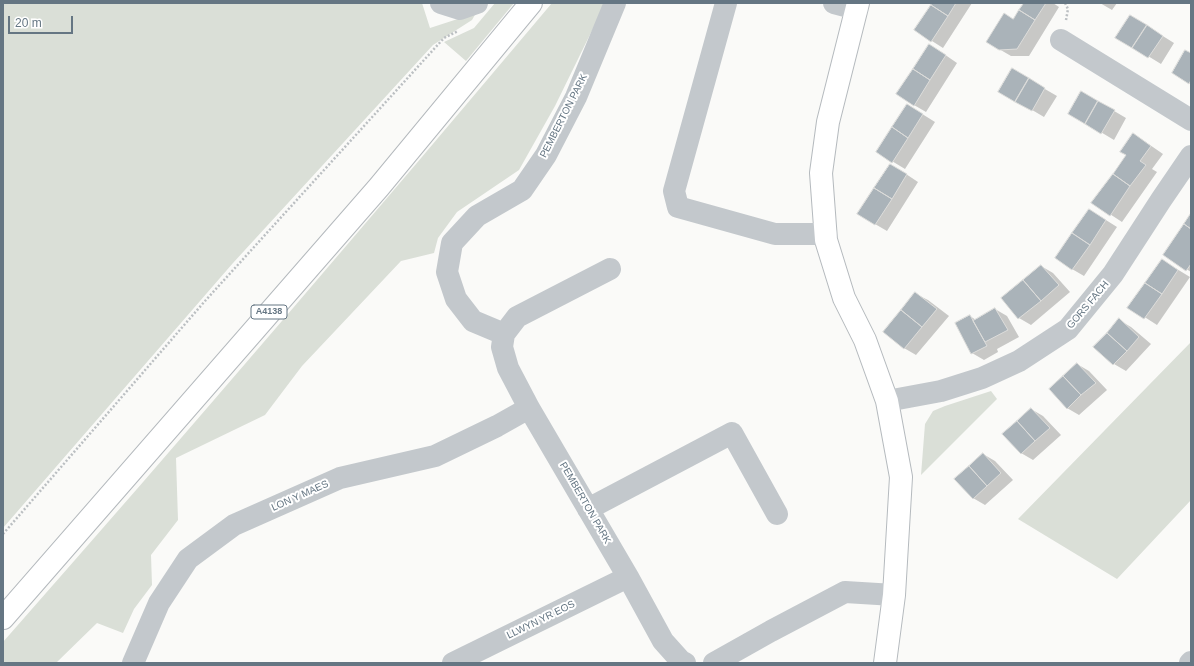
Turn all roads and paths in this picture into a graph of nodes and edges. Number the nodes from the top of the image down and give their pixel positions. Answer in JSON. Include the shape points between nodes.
{"nodes":[{"id":1,"x":441,"y":3,"type":"edge"},
{"id":2,"x":477,"y":3,"type":"edge"},
{"id":3,"x":531,"y":3,"type":"edge"},
{"id":4,"x":615,"y":3,"type":"edge"},
{"id":5,"x":726,"y":3,"type":"edge"},
{"id":6,"x":834,"y":3,"type":"edge"},
{"id":7,"x":857,"y":6,"type":"edge"},
{"id":8,"x":462,"y":29,"type":"dead end"},
{"id":9,"x":1061,"y":40,"type":"dead end"},
{"id":10,"x":1191,"y":120,"type":"edge"},
{"id":11,"x":1191,"y":156,"type":"edge"},
{"id":12,"x":826,"y":234,"type":"junction"},
{"id":13,"x":610,"y":269,"type":"dead end"},
{"id":14,"x":504,"y":334,"type":"junction"},
{"id":15,"x":887,"y":402,"type":"junction"},
{"id":16,"x":529,"y":408,"type":"junction"},
{"id":17,"x":588,"y":508,"type":"junction"},
{"id":18,"x":777,"y":514,"type":"dead end"},
{"id":19,"x":3,"y":534,"type":"edge"},
{"id":20,"x":628,"y":577,"type":"junction"},
{"id":21,"x":894,"y":595,"type":"junction"},
{"id":22,"x":3,"y":618,"type":"edge"},
{"id":23,"x":133,"y":663,"type":"edge"},
{"id":24,"x":453,"y":663,"type":"edge"},
{"id":25,"x":685,"y":663,"type":"edge"},
{"id":26,"x":714,"y":663,"type":"edge"},
{"id":27,"x":886,"y":663,"type":"edge"}],
"edges":[{"from":1,"to":2,"type":"street","via":[[460,9]]},
{"from":3,"to":22,"type":"main road","number":"A4138","via":[[379,187]]},
{"from":4,"to":14,"type":"street","name":"PEMBERTON PARK","via":[[576,97],[546,155],[522,190],[477,216],[452,243],[447,272],[456,298],[473,321]]},
{"from":5,"to":12,"type":"street","via":[[674,191],[678,207],[775,234]]},
{"from":6,"to":7,"type":"street"},
{"from":7,"to":12,"type":"main road","via":[[827,129],[821,173]]},
{"from":8,"to":19,"type":"path","via":[[444,38],[204,301]]},
{"from":9,"to":10,"type":"street"},
{"from":11,"to":15,"type":"street","name":"GORS FACH","via":[[1113,274],[1068,329],[1019,361],[982,378],[941,391]]},
{"from":12,"to":15,"type":"main road","via":[[844,298],[866,340]]},
{"from":13,"to":14,"type":"street","via":[[517,317]]},
{"from":14,"to":16,"type":"street","name":"PEMBERTON PARK","via":[[502,347],[508,368]]},
{"from":15,"to":21,"type":"main road","via":[[901,477]]},
{"from":16,"to":17,"type":"street","name":"PEMBERTON PARK"},
{"from":16,"to":23,"type":"street","name":"LON Y MAES","via":[[435,456],[340,478],[234,525],[188,559],[160,603]]},
{"from":17,"to":18,"type":"street","via":[[732,433]]},
{"from":17,"to":20,"type":"street","name":"PEMBERTON PARK"},
{"from":20,"to":24,"type":"street","name":"LLWYN YR EOS"},
{"from":20,"to":25,"type":"street","name":"PEMBERTON PARK","via":[[663,641]]},
{"from":21,"to":26,"type":"street","via":[[845,592]]},
{"from":21,"to":27,"type":"main road"}]}
